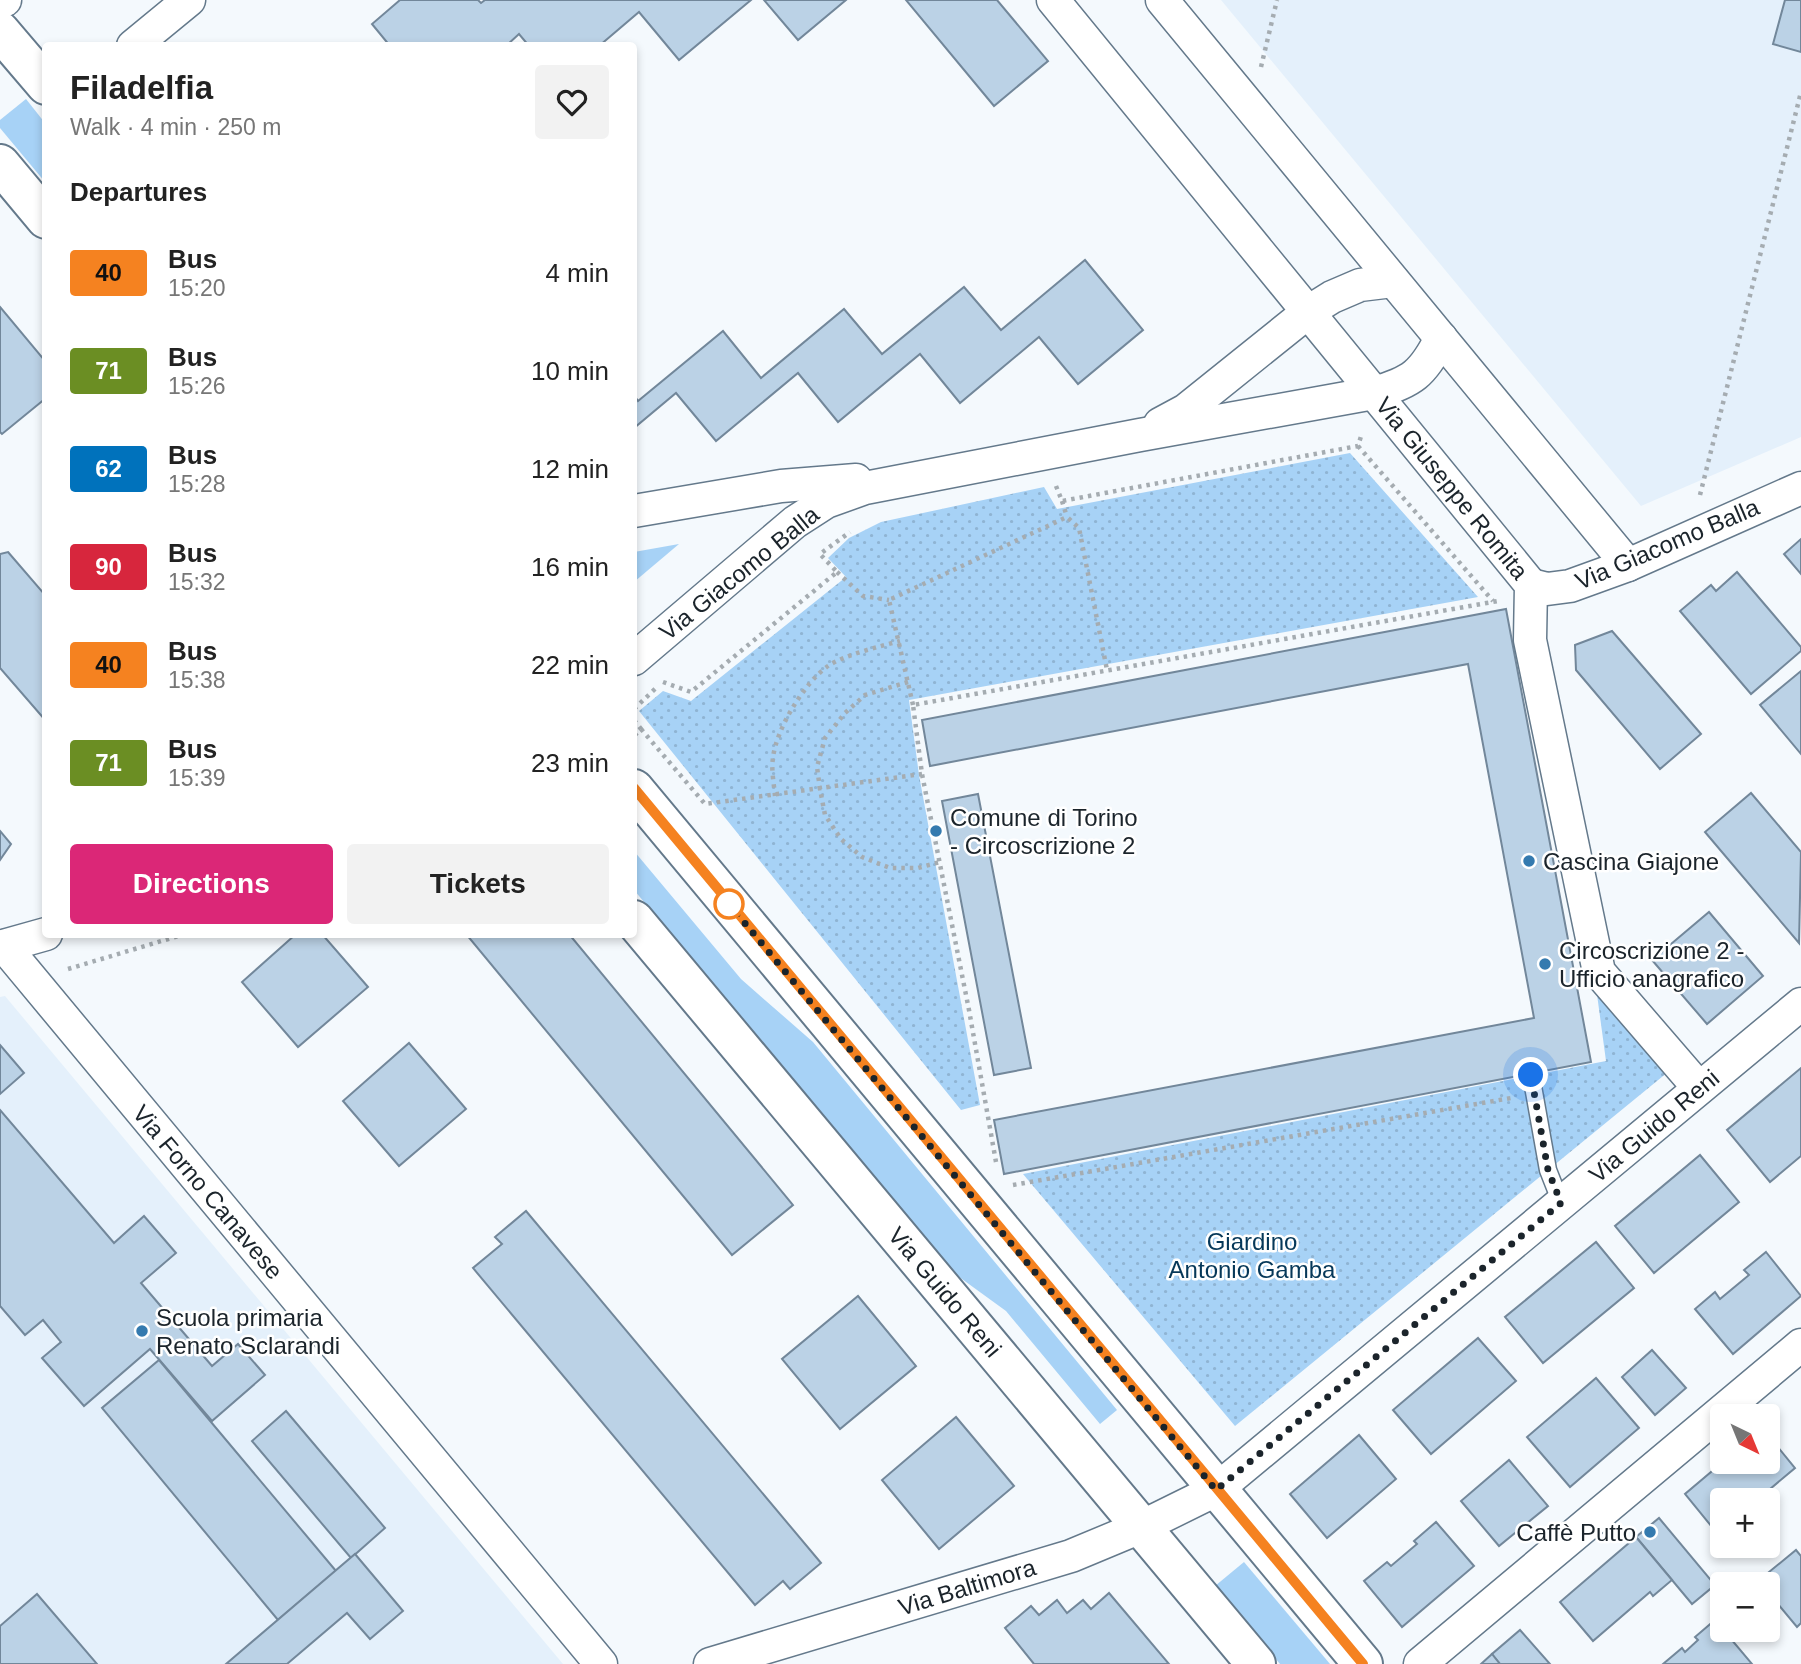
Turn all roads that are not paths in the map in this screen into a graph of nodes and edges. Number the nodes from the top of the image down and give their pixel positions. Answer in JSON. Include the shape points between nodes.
{"nodes":[{"id":1,"x":189,"y":0,"type":"edge"},
{"id":2,"x":1053,"y":0,"type":"edge"},
{"id":3,"x":1162,"y":0,"type":"edge"},
{"id":4,"x":0,"y":31,"type":"edge"},
{"id":5,"x":139,"y":42,"type":"edge"},
{"id":6,"x":42,"y":80,"type":"edge"},
{"id":7,"x":0,"y":164,"type":"edge"},
{"id":8,"x":42,"y":214,"type":"edge"},
{"id":9,"x":1393,"y":281,"type":"junction"},
{"id":10,"x":1308,"y":312,"type":"junction"},
{"id":11,"x":1441,"y":338,"type":"junction"},
{"id":12,"x":1374,"y":393,"type":"junction"},
{"id":13,"x":1140,"y":435,"type":"junction"},
{"id":14,"x":930,"y":475,"type":"junction"},
{"id":15,"x":1801,"y":488,"type":"edge"},
{"id":16,"x":637,"y":510,"type":"edge"},
{"id":17,"x":1628,"y":565,"type":"junction"},
{"id":18,"x":1531,"y":585,"type":"junction"},
{"id":19,"x":637,"y":656,"type":"edge"},
{"id":20,"x":637,"y":793,"type":"edge"},
{"id":21,"x":637,"y":924,"type":"edge"},
{"id":22,"x":42,"y":935,"type":"edge"},
{"id":23,"x":2,"y":947,"type":"edge"},
{"id":24,"x":1801,"y":1004,"type":"edge"},
{"id":25,"x":1526,"y":1074,"type":"dead end"},
{"id":26,"x":1699,"y":1088,"type":"junction"},
{"id":27,"x":1561,"y":1203,"type":"junction"},
{"id":28,"x":1801,"y":1345,"type":"edge"},
{"id":29,"x":1216,"y":1490,"type":"junction"},
{"id":30,"x":1143,"y":1526,"type":"junction"},
{"id":31,"x":601,"y":1664,"type":"edge"},
{"id":32,"x":710,"y":1664,"type":"edge"},
{"id":33,"x":1256,"y":1664,"type":"edge"},
{"id":34,"x":1363,"y":1664,"type":"edge"},
{"id":35,"x":1420,"y":1664,"type":"edge"}],
"edges":[{"from":1,"to":5,"type":"street"},
{"from":2,"to":10,"type":"street","name":"Via Giuseppe Romita"},
{"from":3,"to":9,"type":"street"},
{"from":4,"to":6,"type":"main road"},
{"from":7,"to":8,"type":"main road"},
{"from":9,"to":10,"type":"street","name":"Via Giacomo Balla","via":[[1360,285]]},
{"from":9,"to":11,"type":"street"},
{"from":10,"to":12,"type":"street","name":"Via Giuseppe Romita"},
{"from":10,"to":13,"type":"street","name":"Via Giacomo Balla","via":[[1186,410]]},
{"from":11,"to":12,"type":"street","name":"Via Giacomo Balla","via":[[1416,377]]},
{"from":11,"to":17,"type":"street"},
{"from":12,"to":13,"type":"street","name":"Via Giacomo Balla"},
{"from":12,"to":18,"type":"street","name":"Via Giuseppe Romita"},
{"from":13,"to":14,"type":"street","name":"Via Giacomo Balla"},
{"from":14,"to":16,"type":"street","name":"Via Giacomo Balla","via":[[781,486]]},
{"from":14,"to":19,"type":"street","name":"Via Giacomo Balla","via":[[826,502],[794,522]]},
{"from":15,"to":17,"type":"street","name":"Via Giacomo Balla"},
{"from":17,"to":18,"type":"street","name":"Via Giacomo Balla","via":[[1570,586],[1547,589]]},
{"from":18,"to":26,"type":"street","name":"Via Giuseppe Romita","via":[[1530,640],[1599,972]]},
{"from":20,"to":29,"type":"main road"},
{"from":21,"to":30,"type":"main road","name":"Via Guido Reni"},
{"from":22,"to":23,"type":"street"},
{"from":23,"to":31,"type":"street","name":"Via Forno Canavese"},
{"from":24,"to":26,"type":"street","name":"Via Guido Reni"},
{"from":25,"to":27,"type":"lane","via":[[1531,1075],[1548,1170]]},
{"from":26,"to":27,"type":"street","name":"Via Guido Reni"},
{"from":27,"to":29,"type":"street","name":"Via Guido Reni"},
{"from":28,"to":35,"type":"street"},
{"from":29,"to":30,"type":"street","name":"Via Baltimora"},
{"from":29,"to":34,"type":"main road"},
{"from":30,"to":32,"type":"street","name":"Via Baltimora","via":[[1071,1556]]},
{"from":30,"to":33,"type":"main road","name":"Via Guido Reni"}]}
